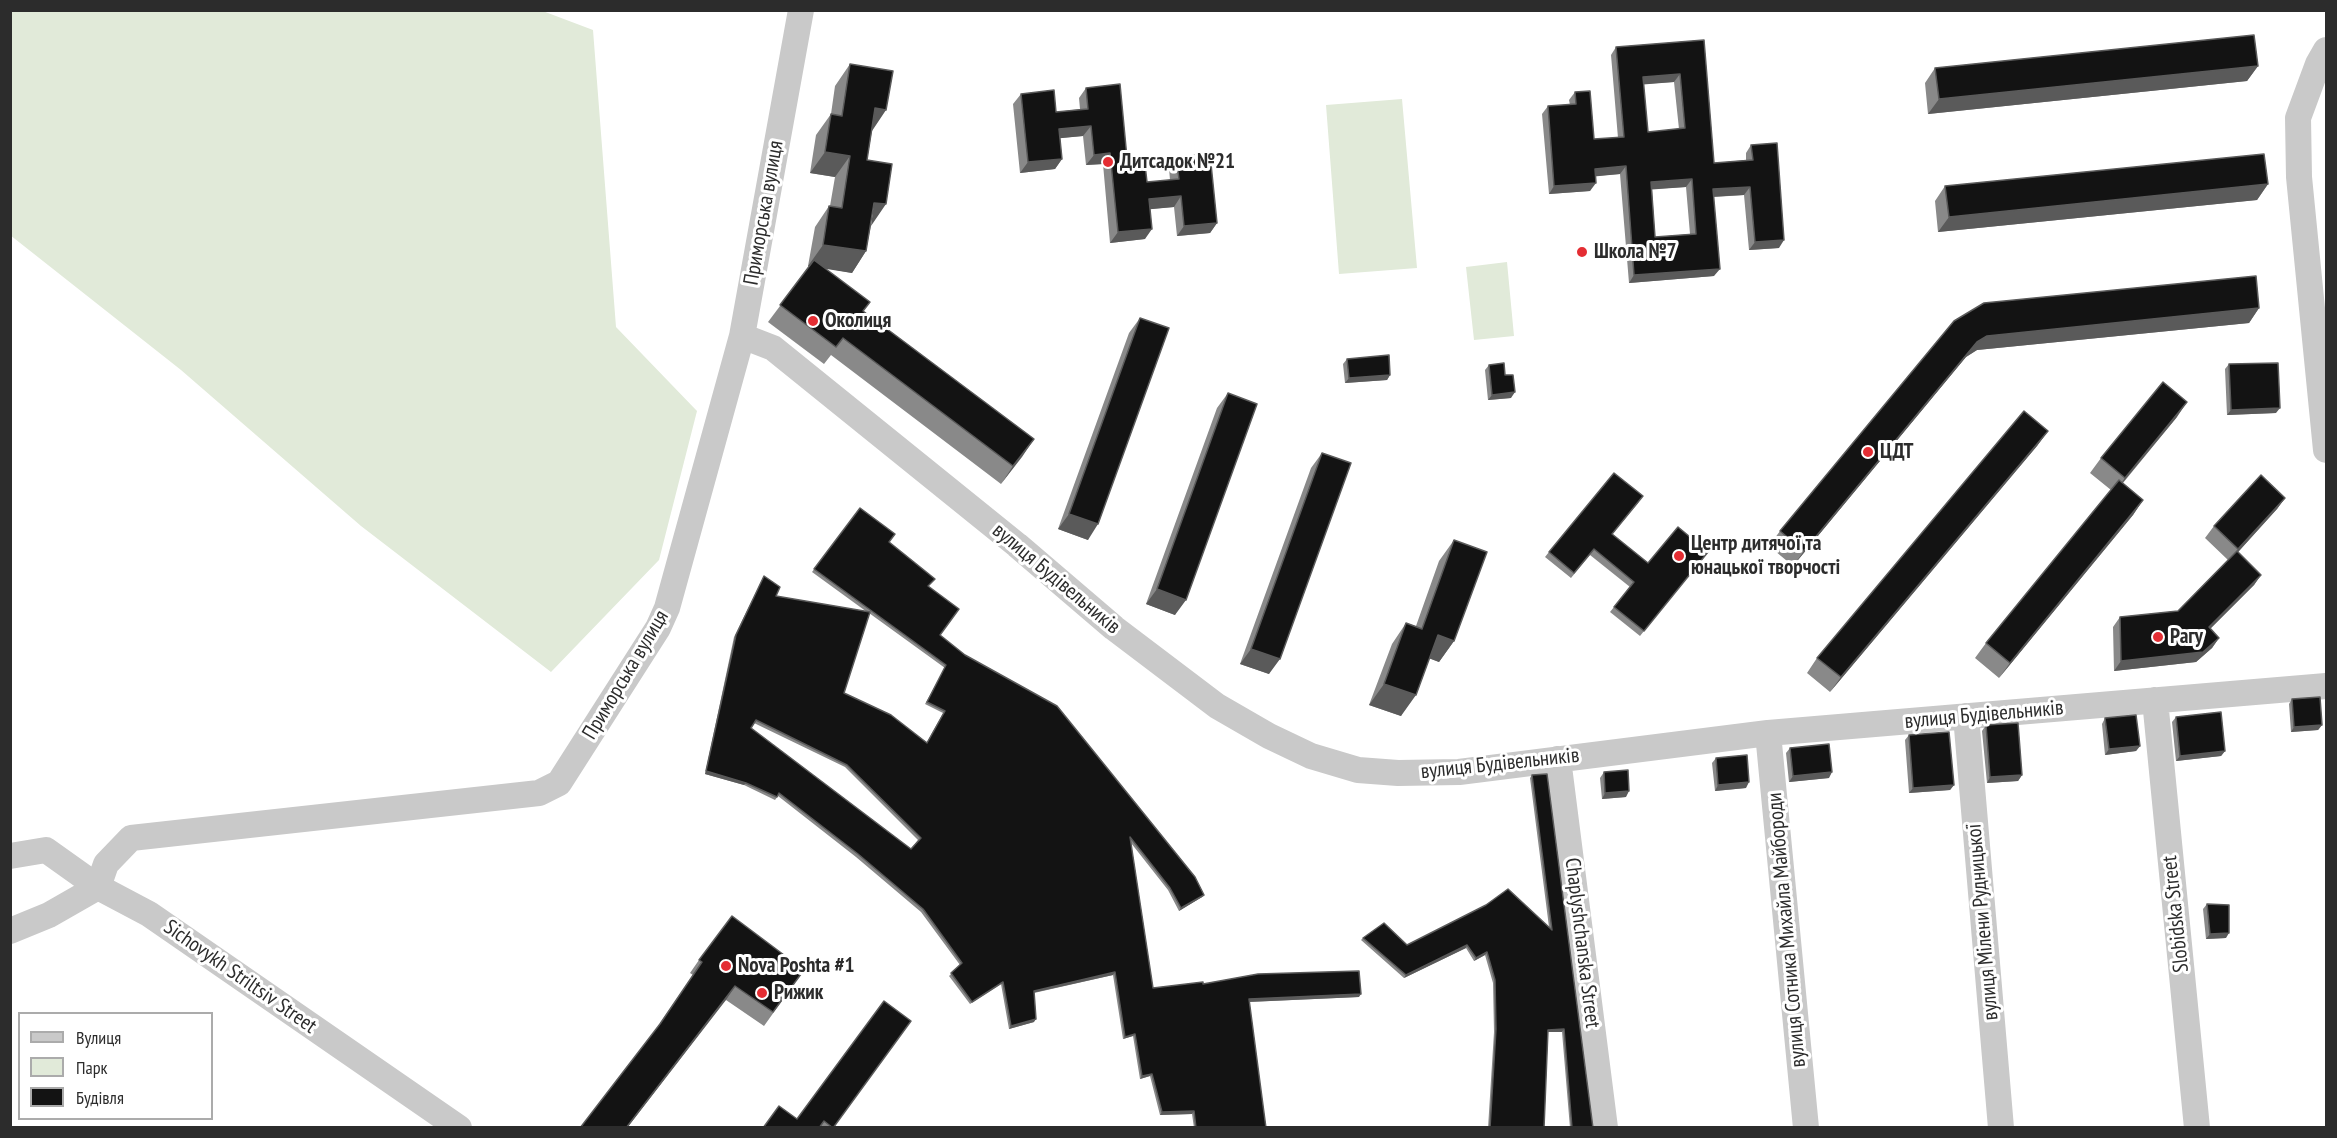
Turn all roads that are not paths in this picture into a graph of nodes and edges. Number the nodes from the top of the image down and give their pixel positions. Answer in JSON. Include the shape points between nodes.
{"nodes":[{"id":1,"x":801,"y":10,"type":"edge"},
{"id":2,"x":2326,"y":50,"type":"edge"},
{"id":3,"x":742,"y":336,"type":"junction"},
{"id":4,"x":2326,"y":450,"type":"edge"},
{"id":5,"x":2326,"y":686,"type":"edge"},
{"id":6,"x":2155,"y":700,"type":"junction"},
{"id":7,"x":1965,"y":716,"type":"junction"},
{"id":8,"x":1768,"y":733,"type":"junction"},
{"id":9,"x":1558,"y":759,"type":"junction"},
{"id":10,"x":10,"y":856,"type":"edge"},
{"id":11,"x":98,"y":887,"type":"junction"},
{"id":12,"x":10,"y":931,"type":"edge"},
{"id":13,"x":459,"y":1128,"type":"edge"},
{"id":14,"x":1605,"y":1128,"type":"edge"},
{"id":15,"x":1806,"y":1128,"type":"edge"},
{"id":16,"x":2001,"y":1128,"type":"edge"},
{"id":17,"x":2197,"y":1128,"type":"edge"}],
"edges":[{"from":1,"to":3,"type":"street","name":"Приморська вулиця"},
{"from":2,"to":4,"type":"street","via":[[2298,117],[2299,177]]},
{"from":3,"to":9,"type":"street","name":"вулиця Будівельників","via":[[773,348],[1114,628],[1217,706],[1269,736],[1311,756],[1358,770],[1459,772]]},
{"from":3,"to":11,"type":"street","name":"Приморська вулиця","via":[[667,608],[559,783],[539,793],[131,838],[106,864]]},
{"from":5,"to":6,"type":"street","name":"вулиця Будівельників"},
{"from":6,"to":7,"type":"street","name":"вулиця Будівельників"},
{"from":6,"to":17,"type":"street","name":"Slobidska Street"},
{"from":7,"to":8,"type":"street","name":"вулиця Будівельників"},
{"from":7,"to":16,"type":"street","name":"вулиця Мілени Рудницької"},
{"from":8,"to":9,"type":"street","name":"вулиця Будівельників"},
{"from":8,"to":15,"type":"street","name":"вулиця Сотника Михайла Майбороди"},
{"from":9,"to":14,"type":"street","name":"Chaplyshchanska Street"},
{"from":10,"to":11,"type":"street","name":"Sichovykh Striltsiv Street","via":[[46,850]]},
{"from":11,"to":12,"type":"street","via":[[49,915]]},
{"from":11,"to":13,"type":"street","name":"Sichovykh Striltsiv Street","via":[[149,914]]}]}
